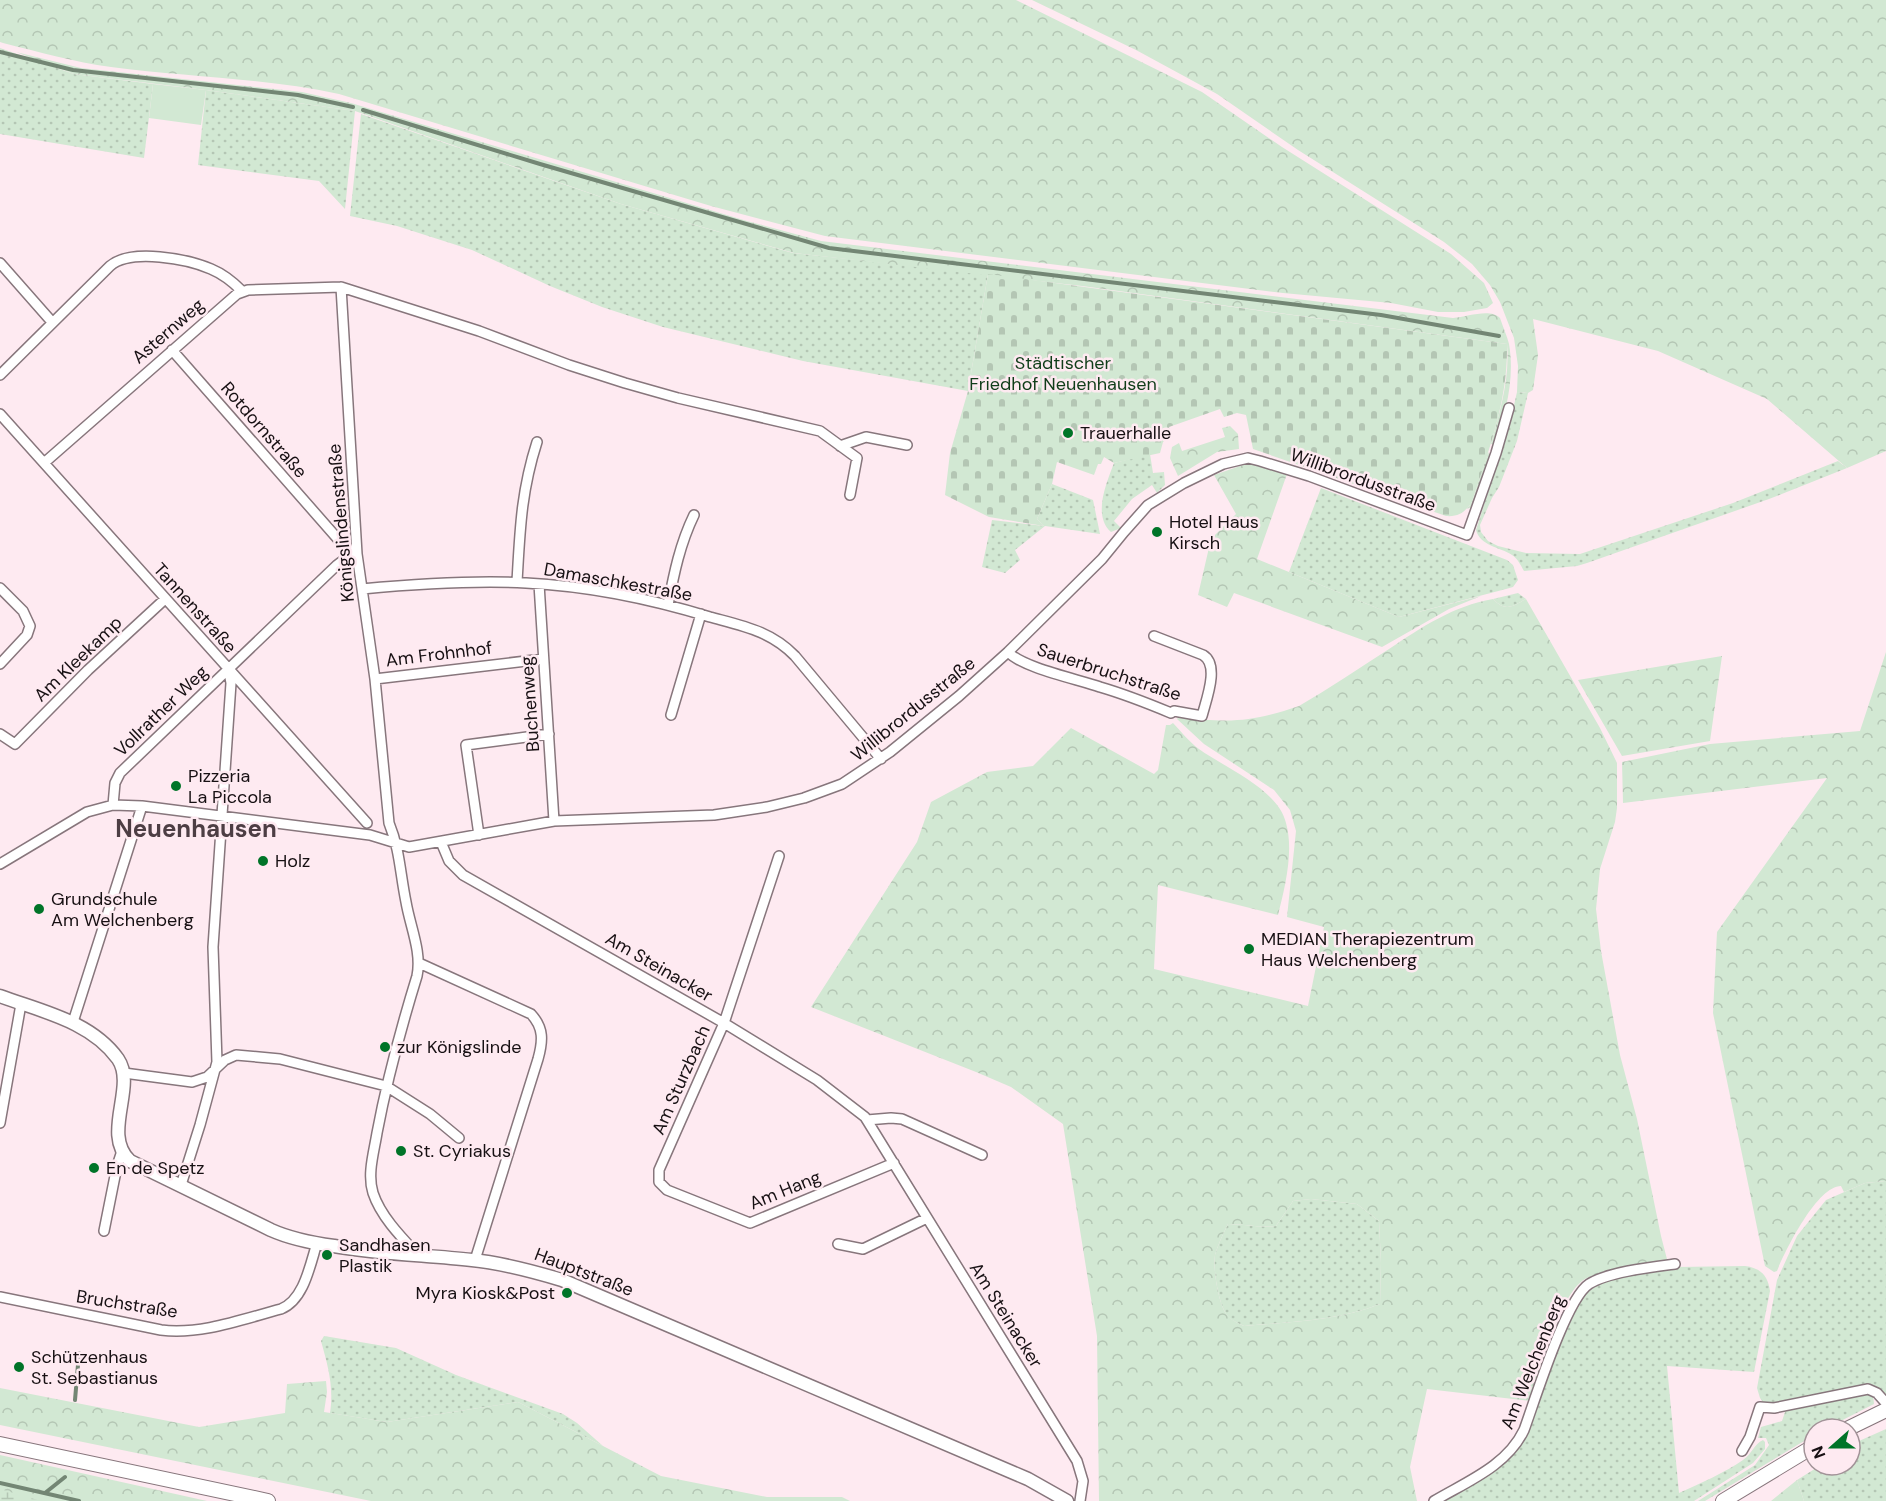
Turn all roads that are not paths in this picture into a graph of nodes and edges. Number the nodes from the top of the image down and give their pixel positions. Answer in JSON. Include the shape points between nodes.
{"nodes":[{"id":1,"x":0,"y":263,"type":"edge"},
{"id":2,"x":341,"y":287,"type":"junction"},
{"id":3,"x":242,"y":291,"type":"junction"},
{"id":4,"x":52,"y":322,"type":"junction"},
{"id":5,"x":172,"y":350,"type":"junction"},
{"id":6,"x":0,"y":375,"type":"edge"},
{"id":7,"x":1509,"y":408,"type":"dead end"},
{"id":8,"x":0,"y":414,"type":"edge"},
{"id":9,"x":537,"y":442,"type":"dead end"},
{"id":10,"x":907,"y":445,"type":"dead end"},
{"id":11,"x":840,"y":446,"type":"junction"},
{"id":12,"x":44,"y":463,"type":"junction"},
{"id":13,"x":850,"y":495,"type":"dead end"},
{"id":14,"x":694,"y":515,"type":"dead end"},
{"id":15,"x":357,"y":555,"type":"junction"},
{"id":16,"x":517,"y":582,"type":"junction"},
{"id":17,"x":539,"y":584,"type":"junction"},
{"id":18,"x":0,"y":588,"type":"edge"},
{"id":19,"x":362,"y":589,"type":"junction"},
{"id":20,"x":165,"y":599,"type":"junction"},
{"id":21,"x":668,"y":605,"type":"junction"},
{"id":22,"x":701,"y":614,"type":"junction"},
{"id":23,"x":1154,"y":636,"type":"dead end"},
{"id":24,"x":1008,"y":652,"type":"junction"},
{"id":25,"x":543,"y":659,"type":"junction"},
{"id":26,"x":0,"y":664,"type":"edge"},
{"id":27,"x":229,"y":669,"type":"junction"},
{"id":28,"x":375,"y":679,"type":"junction"},
{"id":29,"x":671,"y":716,"type":"dead end"},
{"id":30,"x":0,"y":734,"type":"edge"},
{"id":31,"x":549,"y":734,"type":"junction"},
{"id":32,"x":881,"y":759,"type":"junction"},
{"id":33,"x":113,"y":805,"type":"junction"},
{"id":34,"x":142,"y":806,"type":"junction"},
{"id":35,"x":221,"y":816,"type":"junction"},
{"id":36,"x":554,"y":821,"type":"junction"},
{"id":37,"x":367,"y":823,"type":"dead end"},
{"id":38,"x":479,"y":835,"type":"junction"},
{"id":39,"x":441,"y":842,"type":"junction"},
{"id":40,"x":397,"y":844,"type":"junction"},
{"id":41,"x":779,"y":856,"type":"dead end"},
{"id":42,"x":0,"y":864,"type":"edge"},
{"id":43,"x":418,"y":963,"type":"junction"},
{"id":44,"x":0,"y":996,"type":"edge"},
{"id":45,"x":21,"y":1004,"type":"junction"},
{"id":46,"x":72,"y":1022,"type":"junction"},
{"id":47,"x":724,"y":1023,"type":"junction"},
{"id":48,"x":217,"y":1069,"type":"junction"},
{"id":49,"x":124,"y":1073,"type":"junction"},
{"id":50,"x":386,"y":1086,"type":"junction"},
{"id":51,"x":867,"y":1120,"type":"junction"},
{"id":52,"x":0,"y":1123,"type":"edge"},
{"id":53,"x":459,"y":1138,"type":"dead end"},
{"id":54,"x":122,"y":1151,"type":"junction"},
{"id":55,"x":982,"y":1155,"type":"dead end"},
{"id":56,"x":894,"y":1163,"type":"junction"},
{"id":57,"x":659,"y":1180,"type":"joint"},
{"id":58,"x":181,"y":1185,"type":"junction"},
{"id":59,"x":927,"y":1218,"type":"junction"},
{"id":60,"x":104,"y":1231,"type":"dead end"},
{"id":61,"x":317,"y":1243,"type":"junction"},
{"id":62,"x":838,"y":1244,"type":"dead end"},
{"id":63,"x":419,"y":1256,"type":"junction"},
{"id":64,"x":475,"y":1260,"type":"junction"},
{"id":65,"x":1675,"y":1264,"type":"dead end"},
{"id":66,"x":0,"y":1297,"type":"edge"},
{"id":67,"x":1886,"y":1403,"type":"edge"},
{"id":68,"x":1886,"y":1410,"type":"edge"},
{"id":69,"x":1862,"y":1421,"type":"edge"},
{"id":70,"x":0,"y":1444,"type":"edge"},
{"id":71,"x":1742,"y":1451,"type":"dead end"},
{"id":72,"x":1802,"y":1453,"type":"edge"},
{"id":73,"x":268,"y":1501,"type":"edge"},
{"id":74,"x":1067,"y":1501,"type":"edge"},
{"id":75,"x":1080,"y":1501,"type":"edge"},
{"id":76,"x":1434,"y":1501,"type":"edge"},
{"id":77,"x":1723,"y":1501,"type":"edge"}],
"edges":[{"from":1,"to":4,"type":"street"},
{"from":2,"to":3,"type":"street"},
{"from":2,"to":11,"type":"street","via":[[625,383],[820,431]]},
{"from":2,"to":15,"type":"street","name":"Königslindenstraße"},
{"from":3,"to":4,"type":"street","via":[[220,274],[191,262],[125,258],[110,266]]},
{"from":3,"to":5,"type":"street","name":"Asternweg"},
{"from":4,"to":6,"type":"street"},
{"from":5,"to":12,"type":"street","name":"Asternweg"},
{"from":5,"to":15,"type":"street","name":"Rotdornstraße","via":[[344,546]]},
{"from":7,"to":24,"type":"street","name":"Willibrordusstraße","via":[[1467,535],[1281,467],[1254,459],[1236,460],[1200,474],[1148,505],[1102,559]]},
{"from":8,"to":12,"type":"street","name":"Tannenstraße"},
{"from":9,"to":16,"type":"street","via":[[522,503]]},
{"from":10,"to":11,"type":"street","via":[[866,437]]},
{"from":11,"to":13,"type":"street","via":[[857,458]]},
{"from":12,"to":20,"type":"street","name":"Tannenstraße"},
{"from":14,"to":21,"type":"street","via":[[676,559]]},
{"from":15,"to":19,"type":"street","name":"Königslindenstraße"},
{"from":15,"to":27,"type":"street","name":"Vollrather Weg","via":[[337,565]]},
{"from":16,"to":17,"type":"street","name":"Damaschkestraße"},
{"from":16,"to":19,"type":"street","name":"Damaschkestraße"},
{"from":17,"to":21,"type":"street","name":"Damaschkestraße"},
{"from":17,"to":25,"type":"street","name":"Buchenweg"},
{"from":18,"to":26,"type":"street","via":[[23,611],[30,626]]},
{"from":19,"to":28,"type":"street","name":"Königslindenstraße"},
{"from":20,"to":27,"type":"street","name":"Tannenstraße"},
{"from":20,"to":30,"type":"street","name":"Am Kleekamp","via":[[15,744]]},
{"from":21,"to":22,"type":"street","name":"Damaschkestraße"},
{"from":22,"to":29,"type":"street"},
{"from":22,"to":32,"type":"street","name":"Damaschkestraße","via":[[765,633],[781,643]]},
{"from":23,"to":24,"type":"street","name":"Sauerbruchstraße","via":[[1209,659],[1212,670],[1202,716],[1171,713],[1051,672]]},
{"from":24,"to":32,"type":"street","name":"Willibrordusstraße"},
{"from":25,"to":28,"type":"street","name":"Am Frohnhof"},
{"from":25,"to":31,"type":"street","name":"Buchenweg"},
{"from":27,"to":33,"type":"street","name":"Vollrather Weg","via":[[120,773],[115,781]]},
{"from":27,"to":35,"type":"street"},
{"from":27,"to":37,"type":"street","name":"Tannenstraße"},
{"from":28,"to":40,"type":"street","name":"Königslindenstraße","via":[[389,823]]},
{"from":31,"to":36,"type":"street","name":"Buchenweg"},
{"from":31,"to":38,"type":"street","via":[[466,745]]},
{"from":32,"to":36,"type":"street","name":"Willibrordusstraße","via":[[836,786],[767,807],[714,815]]},
{"from":33,"to":34,"type":"street","name":"Willibrordusstraße"},
{"from":33,"to":42,"type":"street","name":"Willibrordusstraße","via":[[83,814]]},
{"from":34,"to":35,"type":"street","name":"Willibrordusstraße"},
{"from":34,"to":46,"type":"street"},
{"from":35,"to":40,"type":"street","name":"Willibrordusstraße","via":[[374,835]]},
{"from":35,"to":48,"type":"street","via":[[213,947]]},
{"from":36,"to":38,"type":"street","name":"Willibrordusstraße"},
{"from":38,"to":39,"type":"street","name":"Willibrordusstraße"},
{"from":39,"to":40,"type":"street","name":"Willibrordusstraße","via":[[414,847]]},
{"from":39,"to":47,"type":"street","name":"Am Steinacker","via":[[449,861],[463,875]]},
{"from":40,"to":43,"type":"street","name":"Königslindenstraße"},
{"from":41,"to":47,"type":"street","name":"Am Sturzbach"},
{"from":43,"to":50,"type":"street","name":"Königslindenstraße"},
{"from":43,"to":64,"type":"street","via":[[523,1010],[534,1017],[541,1031],[540,1051]]},
{"from":44,"to":45,"type":"street"},
{"from":45,"to":46,"type":"street"},
{"from":45,"to":52,"type":"street"},
{"from":46,"to":49,"type":"street","via":[[106,1045]]},
{"from":47,"to":51,"type":"street","name":"Am Steinacker","via":[[824,1085]]},
{"from":47,"to":57,"type":"street","name":"Am Sturzbach","via":[[659,1170]]},
{"from":48,"to":49,"type":"street","via":[[192,1082]]},
{"from":48,"to":50,"type":"street","via":[[229,1057],[245,1054]]},
{"from":48,"to":58,"type":"street"},
{"from":49,"to":54,"type":"street","via":[[119,1128]]},
{"from":50,"to":53,"type":"street"},
{"from":50,"to":63,"type":"street","name":"Königslindenstraße","via":[[372,1165],[372,1190],[385,1215]]},
{"from":51,"to":55,"type":"street","via":[[902,1119]]},
{"from":51,"to":56,"type":"street","name":"Am Steinacker"},
{"from":54,"to":58,"type":"street","name":"Hauptstraße","via":[[133,1162]]},
{"from":54,"to":60,"type":"street"},
{"from":56,"to":57,"type":"street","name":"Am Hang","via":[[750,1223],[667,1190]]},
{"from":56,"to":59,"type":"street","name":"Am Steinacker"},
{"from":58,"to":61,"type":"street","name":"Hauptstraße","via":[[280,1234]]},
{"from":59,"to":62,"type":"street","via":[[863,1249]]},
{"from":59,"to":75,"type":"street","name":"Am Steinacker","via":[[1077,1461],[1083,1481]]},
{"from":61,"to":63,"type":"street","name":"Hauptstraße"},
{"from":61,"to":66,"type":"street","name":"Bruchstraße","via":[[301,1289],[292,1302],[284,1308],[233,1322],[170,1331]]},
{"from":63,"to":64,"type":"street","name":"Hauptstraße"},
{"from":64,"to":74,"type":"street","name":"Hauptstraße","via":[[522,1268],[579,1286],[1035,1482]]},
{"from":65,"to":76,"type":"street","name":"Am Welchenberg","via":[[1612,1276],[1582,1290],[1569,1311],[1515,1446],[1497,1463]]},
{"from":67,"to":71,"type":"street","via":[[1866,1389],[1774,1408],[1760,1407]]},
{"from":68,"to":69,"type":"main road"},
{"from":70,"to":73,"type":"main road"},
{"from":72,"to":77,"type":"main road"}]}
